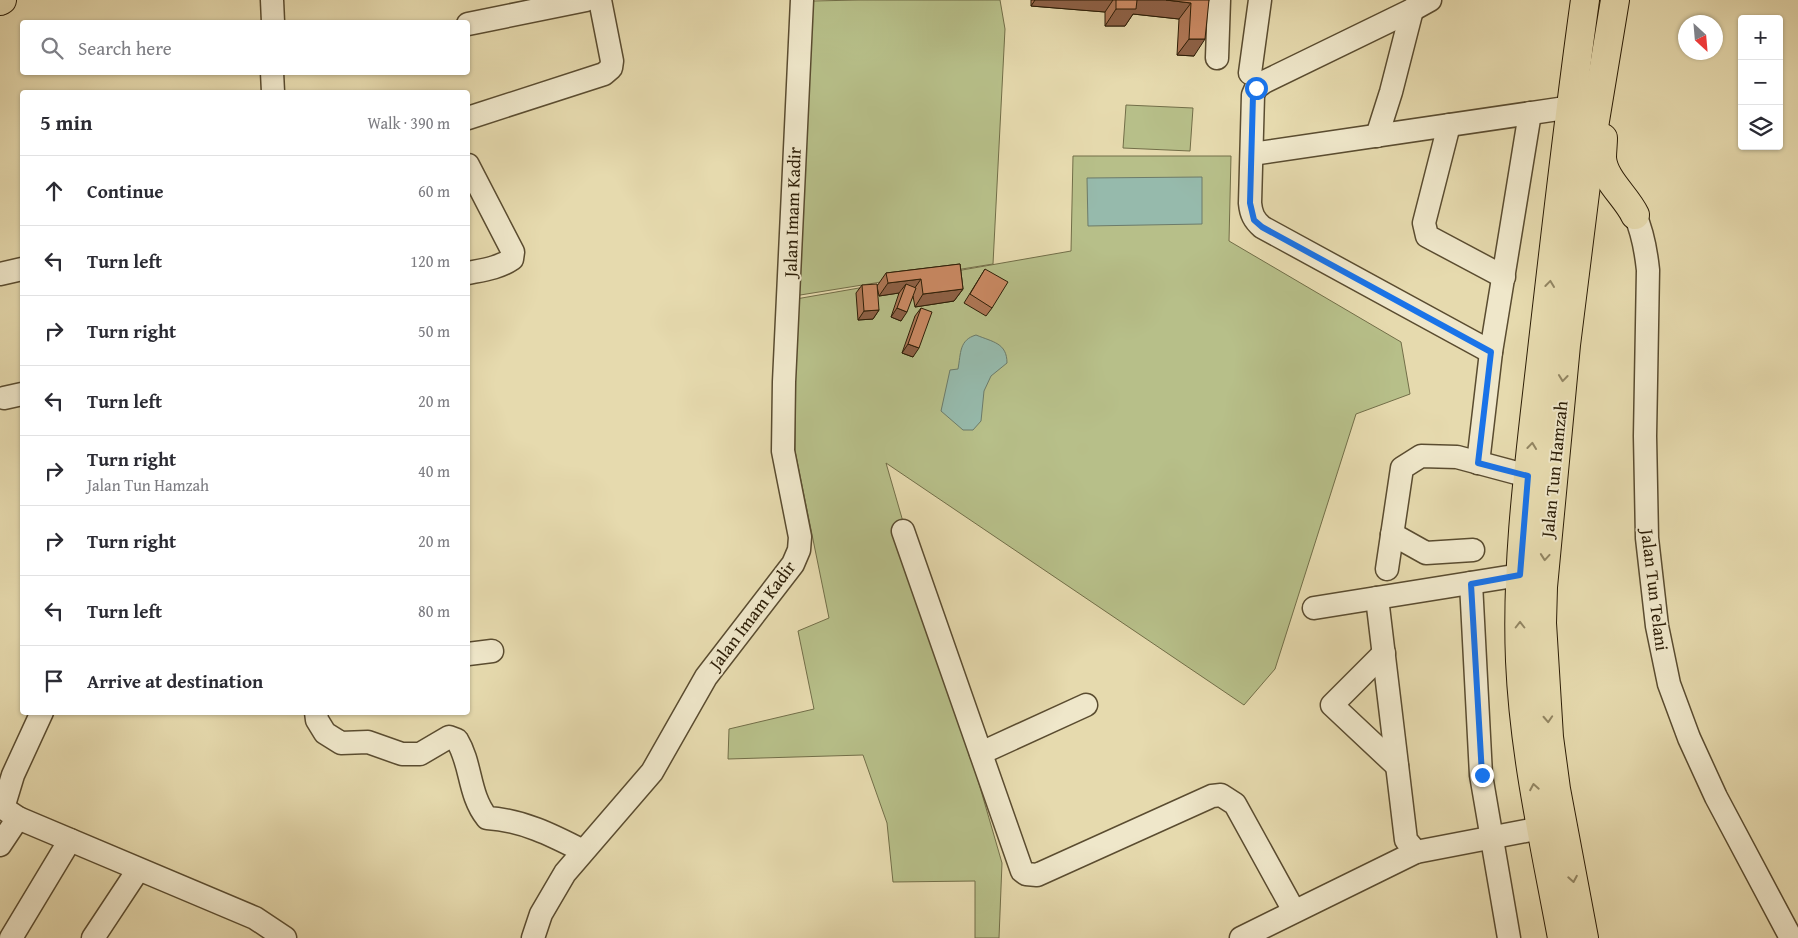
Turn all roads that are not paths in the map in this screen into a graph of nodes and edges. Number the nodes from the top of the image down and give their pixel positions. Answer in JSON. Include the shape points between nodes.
{"nodes":[{"id":1,"x":272,"y":0,"type":"edge"},
{"id":2,"x":586,"y":0,"type":"edge"},
{"id":3,"x":600,"y":0,"type":"edge"},
{"id":4,"x":802,"y":0,"type":"edge"},
{"id":5,"x":1218,"y":0,"type":"edge"},
{"id":6,"x":1260,"y":0,"type":"edge"},
{"id":7,"x":1585,"y":0,"type":"edge"},
{"id":8,"x":1615,"y":0,"type":"edge"},
{"id":9,"x":1421,"y":5,"type":"edge"},
{"id":10,"x":273,"y":20,"type":"edge"},
{"id":11,"x":470,"y":24,"type":"edge"},
{"id":12,"x":1611,"y":29,"type":"junction"},
{"id":13,"x":1217,"y":58,"type":"dead end"},
{"id":14,"x":1250,"y":74,"type":"dead end"},
{"id":15,"x":272,"y":75,"type":"edge"},
{"id":16,"x":273,"y":90,"type":"edge"},
{"id":17,"x":1572,"y":107,"type":"junction"},
{"id":18,"x":1530,"y":113,"type":"junction"},
{"id":19,"x":470,"y":117,"type":"edge"},
{"id":20,"x":1449,"y":125,"type":"junction"},
{"id":21,"x":1377,"y":136,"type":"junction"},
{"id":22,"x":1252,"y":154,"type":"junction"},
{"id":23,"x":470,"y":170,"type":"edge"},
{"id":24,"x":1635,"y":215,"type":"junction"},
{"id":25,"x":20,"y":269,"type":"edge"},
{"id":26,"x":470,"y":273,"type":"edge"},
{"id":27,"x":0,"y":274,"type":"edge"},
{"id":28,"x":1504,"y":277,"type":"junction"},
{"id":29,"x":1566,"y":345,"type":"junction"},
{"id":30,"x":1491,"y":352,"type":"junction"},
{"id":31,"x":1478,"y":463,"type":"junction"},
{"id":32,"x":1528,"y":476,"type":"junction"},
{"id":33,"x":904,"y":531,"type":"dead end"},
{"id":34,"x":1392,"y":534,"type":"junction"},
{"id":35,"x":1473,"y":550,"type":"dead end"},
{"id":36,"x":1387,"y":569,"type":"dead end"},
{"id":37,"x":1520,"y":575,"type":"junction"},
{"id":38,"x":1471,"y":584,"type":"junction"},
{"id":39,"x":1377,"y":598,"type":"junction"},
{"id":40,"x":1314,"y":608,"type":"dead end"},
{"id":41,"x":492,"y":651,"type":"dead end"},
{"id":42,"x":1384,"y":653,"type":"junction"},
{"id":43,"x":470,"y":654,"type":"edge"},
{"id":44,"x":1086,"y":705,"type":"dead end"},
{"id":45,"x":41,"y":715,"type":"edge"},
{"id":46,"x":316,"y":715,"type":"edge"},
{"id":47,"x":981,"y":753,"type":"junction"},
{"id":48,"x":1397,"y":766,"type":"junction"},
{"id":49,"x":7,"y":810,"type":"edge"},
{"id":50,"x":1541,"y":828,"type":"junction"},
{"id":51,"x":1492,"y":838,"type":"junction"},
{"id":52,"x":70,"y":840,"type":"junction"},
{"id":53,"x":0,"y":845,"type":"edge"},
{"id":54,"x":583,"y":851,"type":"junction"},
{"id":55,"x":1416,"y":852,"type":"junction"},
{"id":56,"x":138,"y":870,"type":"junction"},
{"id":57,"x":1294,"y":911,"type":"junction"},
{"id":58,"x":11,"y":938,"type":"edge"},
{"id":59,"x":93,"y":938,"type":"edge"},
{"id":60,"x":285,"y":938,"type":"edge"},
{"id":61,"x":533,"y":938,"type":"edge"},
{"id":62,"x":1241,"y":938,"type":"edge"},
{"id":63,"x":1509,"y":938,"type":"edge"},
{"id":64,"x":1562,"y":938,"type":"edge"},
{"id":65,"x":1584,"y":938,"type":"edge"},
{"id":66,"x":1791,"y":938,"type":"edge"}],
"edges":[{"from":1,"to":10,"type":"street"},
{"from":2,"to":11,"type":"street"},
{"from":3,"to":19,"type":"street","via":[[611,68],[604,74]]},
{"from":4,"to":54,"type":"street","name":"Jalan Imam Kadir","via":[[783,441],[798,522],[799,550],[793,564],[706,677],[652,772]]},
{"from":5,"to":13,"type":"street"},
{"from":6,"to":14,"type":"street"},
{"from":7,"to":17,"type":"main road","name":"Jalan Tun Hamzah"},
{"from":8,"to":12,"type":"main road","name":"Jalan Tun Hamzah"},
{"from":9,"to":21,"type":"street"},
{"from":9,"to":22,"type":"street","via":[[1256,88],[1253,95]]},
{"from":12,"to":24,"type":"main road","via":[[1602,158],[1613,184],[1630,203]]},
{"from":12,"to":29,"type":"main road","name":"Jalan Tun Hamzah","via":[[1591,145]]},
{"from":15,"to":16,"type":"street"},
{"from":17,"to":18,"type":"street"},
{"from":32,"to":17,"type":"main road","name":"Jalan Tun Hamzah","one_way":true},
{"from":18,"to":20,"type":"street"},
{"from":18,"to":28,"type":"street"},
{"from":20,"to":21,"type":"street"},
{"from":20,"to":28,"type":"street","via":[[1424,223],[1425,230],[1428,236]]},
{"from":21,"to":22,"type":"street"},
{"from":22,"to":30,"type":"street","via":[[1250,203],[1254,220],[1262,227]]},
{"from":23,"to":26,"type":"street","via":[[513,252],[512,259],[505,264]]},
{"from":24,"to":29,"type":"main road","via":[[1623,204],[1612,202],[1596,209]]},
{"from":24,"to":66,"type":"street","name":"Jalan Tun Telani","via":[[1644,240],[1648,270],[1647,538],[1657,626],[1668,684],[1716,797]]},
{"from":25,"to":27,"type":"street"},
{"from":28,"to":30,"type":"street"},
{"from":29,"to":65,"type":"main road","name":"Jalan Tun Hamzah","one_way":true,"via":[[1546,544],[1542,623],[1549,737]]},
{"from":30,"to":31,"type":"street"},
{"from":31,"to":32,"type":"street"},
{"from":31,"to":34,"type":"street","via":[[1457,457],[1421,456],[1402,468]]},
{"from":32,"to":37,"type":"main road","name":"Jalan Tun Hamzah"},
{"from":33,"to":47,"type":"street"},
{"from":34,"to":35,"type":"street","via":[[1426,553]]},
{"from":34,"to":36,"type":"street"},
{"from":37,"to":38,"type":"street"},
{"from":50,"to":37,"type":"main road","name":"Jalan Tun Hamzah","one_way":true,"via":[[1527,750],[1520,661]]},
{"from":38,"to":39,"type":"street"},
{"from":38,"to":51,"type":"street","via":[[1482,775]]},
{"from":39,"to":40,"type":"street"},
{"from":39,"to":42,"type":"street"},
{"from":41,"to":43,"type":"street"},
{"from":42,"to":48,"type":"street"},
{"from":42,"to":48,"type":"street","via":[[1332,705]]},
{"from":44,"to":47,"type":"street"},
{"from":45,"to":49,"type":"street","via":[[14,775]]},
{"from":46,"to":54,"type":"street","via":[[325,733],[341,743],[368,742],[402,754],[420,754],[450,737],[457,740],[464,753],[478,807],[487,818],[506,819],[541,830]]},
{"from":47,"to":57,"type":"street","via":[[1022,871],[1026,874],[1037,875],[1221,794],[1235,804]]},
{"from":48,"to":55,"type":"street","via":[[1406,840]]},
{"from":49,"to":52,"type":"street"},
{"from":49,"to":53,"type":"street"},
{"from":50,"to":51,"type":"street"},
{"from":50,"to":64,"type":"main road","name":"Jalan Tun Hamzah"},
{"from":51,"to":55,"type":"street"},
{"from":51,"to":63,"type":"street"},
{"from":52,"to":56,"type":"street"},
{"from":52,"to":58,"type":"street"},
{"from":54,"to":61,"type":"street","name":"Jalan Imam Kadir","via":[[552,894]]},
{"from":55,"to":57,"type":"street"},
{"from":56,"to":59,"type":"street"},
{"from":56,"to":60,"type":"street","via":[[255,918]]},
{"from":57,"to":62,"type":"street"}]}
